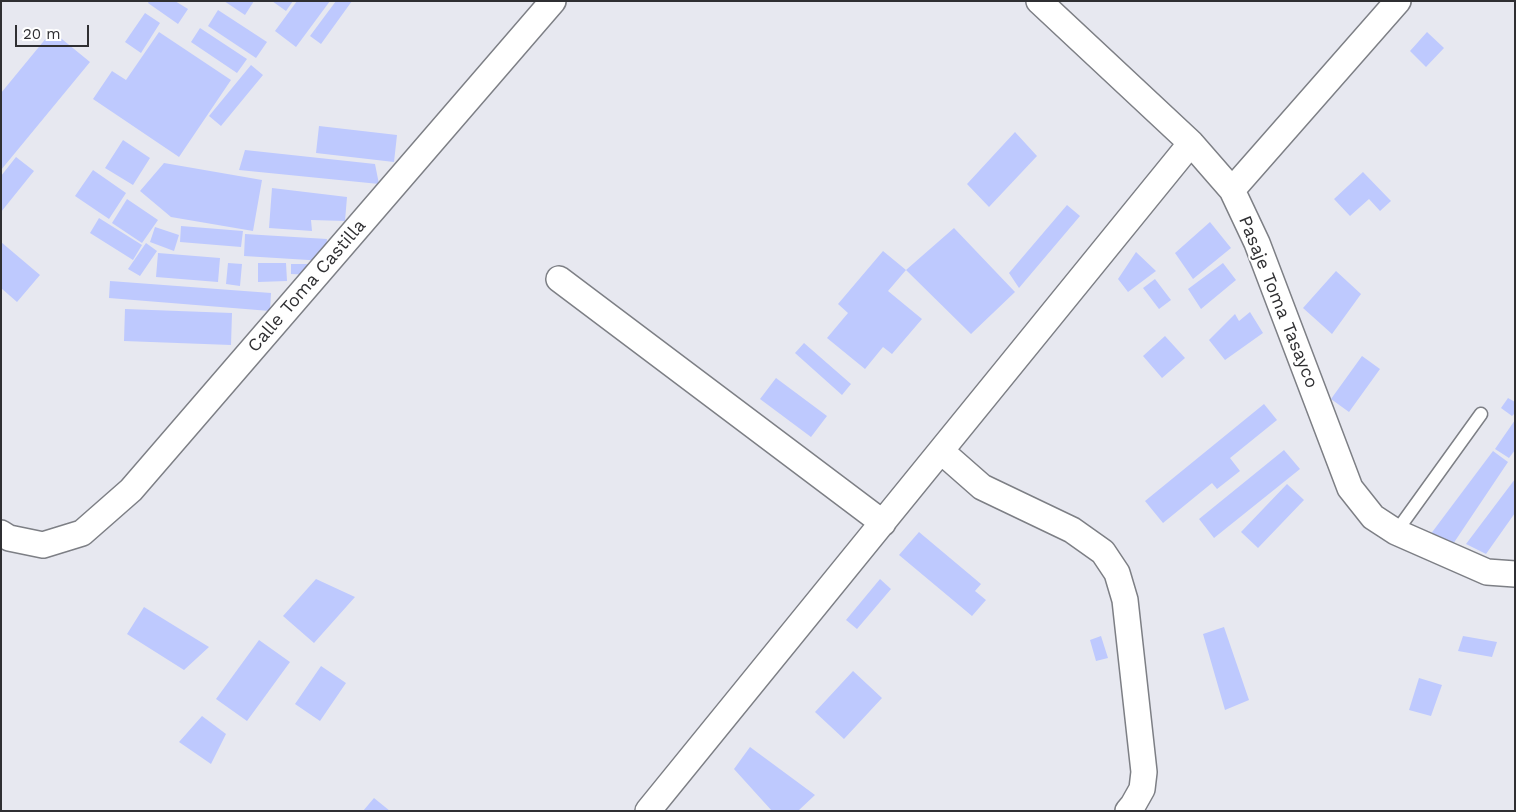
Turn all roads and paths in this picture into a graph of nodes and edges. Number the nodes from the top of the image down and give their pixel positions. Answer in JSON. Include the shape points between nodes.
{"nodes":[{"id":1,"x":553,"y":1,"type":"edge"},
{"id":2,"x":1039,"y":1,"type":"edge"},
{"id":3,"x":1398,"y":1,"type":"edge"},
{"id":4,"x":1191,"y":143,"type":"junction"},
{"id":5,"x":1232,"y":190,"type":"junction"},
{"id":6,"x":559,"y":279,"type":"dead end"},
{"id":7,"x":1481,"y":414,"type":"dead end"},
{"id":8,"x":941,"y":451,"type":"junction"},
{"id":9,"x":882,"y":523,"type":"junction"},
{"id":10,"x":1396,"y":532,"type":"junction"},
{"id":11,"x":1,"y":533,"type":"edge"},
{"id":12,"x":1515,"y":574,"type":"edge"},
{"id":13,"x":648,"y":811,"type":"edge"},
{"id":14,"x":1128,"y":811,"type":"edge"}],
"edges":[{"from":1,"to":11,"type":"street","name":"Calle Toma Castilla","via":[[131,490],[82,533],[43,545],[9,538]]},
{"from":2,"to":4,"type":"street","name":"Pasaje Toma Tasayco"},
{"from":3,"to":5,"type":"street"},
{"from":4,"to":5,"type":"street","name":"Pasaje Toma Tasayco"},
{"from":4,"to":8,"type":"street"},
{"from":5,"to":10,"type":"street","name":"Pasaje Toma Tasayco","via":[[1257,244],[1350,488],[1373,517]]},
{"from":6,"to":9,"type":"street"},
{"from":7,"to":10,"type":"lane"},
{"from":8,"to":9,"type":"street"},
{"from":8,"to":14,"type":"street","via":[[982,487],[1072,530],[1102,552],[1117,573],[1125,600],[1144,772],[1142,789]]},
{"from":9,"to":13,"type":"street"},
{"from":10,"to":12,"type":"street","name":"Pasaje Toma Tasayco","via":[[1487,572]]}]}
